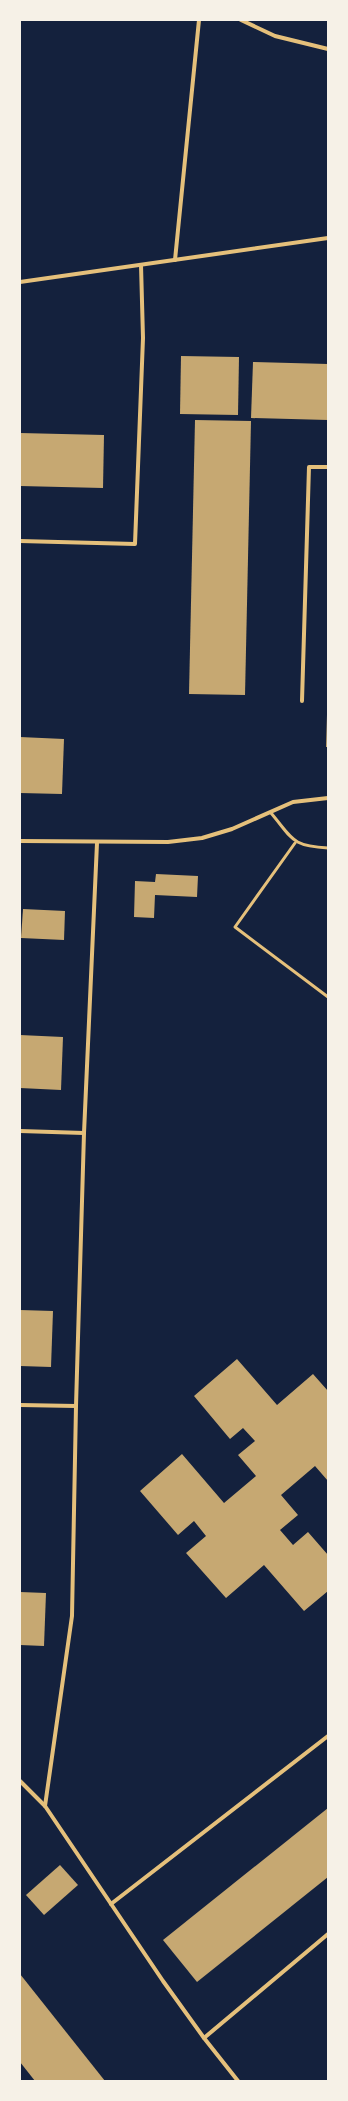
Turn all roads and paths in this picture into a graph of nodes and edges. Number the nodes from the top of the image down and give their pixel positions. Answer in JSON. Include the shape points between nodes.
{"nodes":[{"id":1,"x":199,"y":20,"type":"edge"},
{"id":2,"x":241,"y":20,"type":"edge"},
{"id":3,"x":328,"y":49,"type":"edge"},
{"id":4,"x":328,"y":238,"type":"edge"},
{"id":5,"x":174,"y":260,"type":"junction"},
{"id":6,"x":141,"y":265,"type":"junction"},
{"id":7,"x":20,"y":282,"type":"edge"},
{"id":8,"x":328,"y":467,"type":"edge"},
{"id":9,"x":20,"y":541,"type":"edge"},
{"id":10,"x":302,"y":701,"type":"dead end"},
{"id":11,"x":328,"y":798,"type":"edge"},
{"id":12,"x":271,"y":813,"type":"junction"},
{"id":13,"x":20,"y":841,"type":"edge"},
{"id":14,"x":97,"y":843,"type":"junction"},
{"id":15,"x":295,"y":843,"type":"junction"},
{"id":16,"x":328,"y":848,"type":"edge"},
{"id":17,"x":328,"y":997,"type":"edge"},
{"id":18,"x":20,"y":1131,"type":"edge"},
{"id":19,"x":84,"y":1134,"type":"junction"},
{"id":20,"x":20,"y":1405,"type":"edge"},
{"id":21,"x":76,"y":1406,"type":"junction"},
{"id":22,"x":328,"y":1736,"type":"edge"},
{"id":23,"x":20,"y":1781,"type":"edge"},
{"id":24,"x":45,"y":1806,"type":"junction"},
{"id":25,"x":112,"y":1904,"type":"junction"},
{"id":26,"x":328,"y":1934,"type":"edge"},
{"id":27,"x":204,"y":2038,"type":"junction"},
{"id":28,"x":238,"y":2081,"type":"edge"}],
"edges":[{"from":1,"to":5,"type":"street"},
{"from":2,"to":3,"type":"street","via":[[275,36]]},
{"from":4,"to":5,"type":"street"},
{"from":5,"to":6,"type":"street"},
{"from":6,"to":7,"type":"street"},
{"from":6,"to":9,"type":"street","via":[[143,338],[135,544]]},
{"from":8,"to":10,"type":"street","via":[[309,467]]},
{"from":11,"to":12,"type":"street","via":[[293,802]]},
{"from":12,"to":14,"type":"street","via":[[202,838],[168,842]]},
{"from":12,"to":15,"type":"lane"},
{"from":13,"to":14,"type":"street"},
{"from":14,"to":19,"type":"street"},
{"from":15,"to":16,"type":"lane"},
{"from":15,"to":17,"type":"lane","via":[[235,927]]},
{"from":18,"to":19,"type":"street"},
{"from":19,"to":21,"type":"street"},
{"from":20,"to":21,"type":"street"},
{"from":21,"to":24,"type":"street","via":[[72,1616]]},
{"from":22,"to":25,"type":"street"},
{"from":23,"to":24,"type":"street"},
{"from":24,"to":25,"type":"street"},
{"from":25,"to":27,"type":"street"},
{"from":26,"to":27,"type":"street"},
{"from":27,"to":28,"type":"street"}]}
